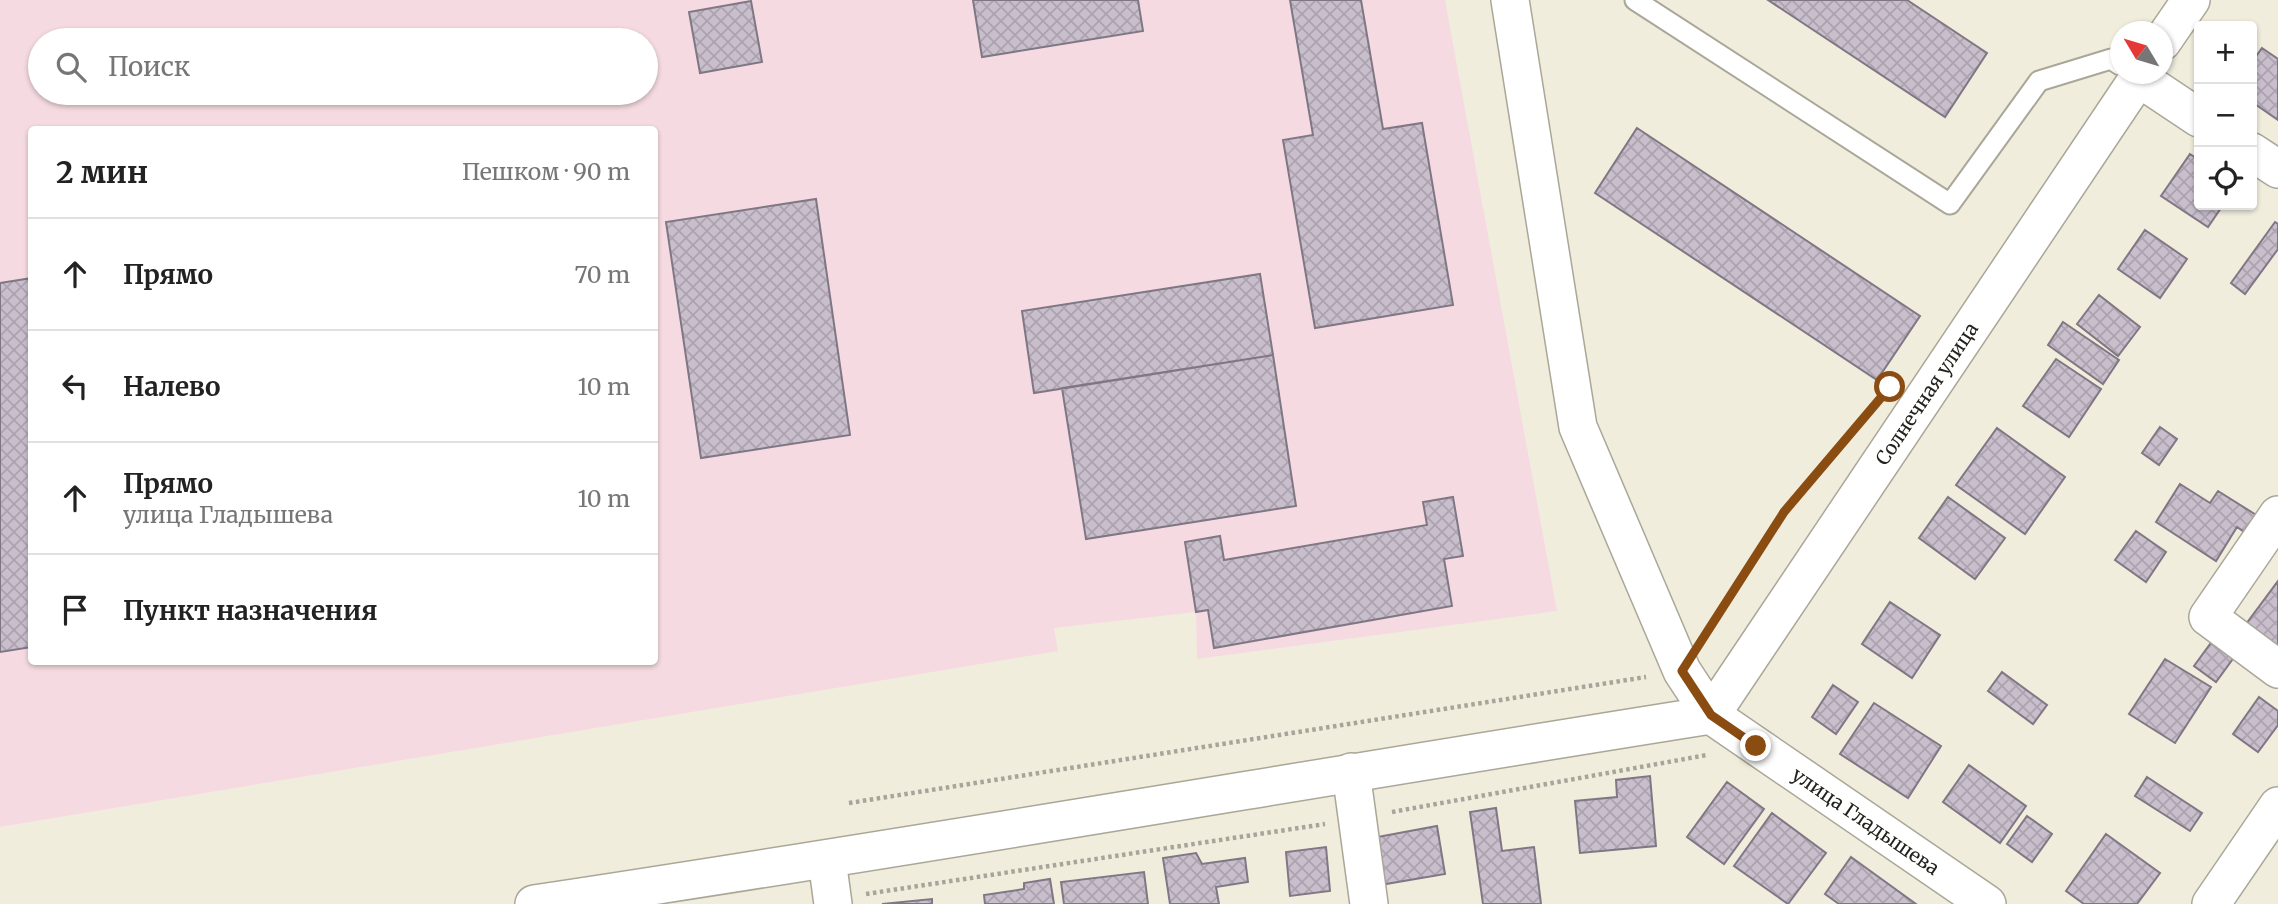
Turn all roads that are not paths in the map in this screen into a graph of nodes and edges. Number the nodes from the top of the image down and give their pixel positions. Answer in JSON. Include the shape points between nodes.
{"nodes":[{"id":1,"x":1510,"y":0,"type":"edge"},
{"id":2,"x":1635,"y":0,"type":"edge"},
{"id":3,"x":2191,"y":0,"type":"edge"},
{"id":4,"x":2173,"y":26,"type":"edge"},
{"id":5,"x":2110,"y":59,"type":"edge"},
{"id":6,"x":2125,"y":84,"type":"edge"},
{"id":7,"x":2150,"y":84,"type":"edge"},
{"id":8,"x":2194,"y":115,"type":"edge"},
{"id":9,"x":2257,"y":155,"type":"edge"},
{"id":10,"x":2278,"y":169,"type":"edge"},
{"id":11,"x":2278,"y":515,"type":"edge"},
{"id":12,"x":2278,"y":669,"type":"edge"},
{"id":13,"x":1711,"y":715,"type":"junction"},
{"id":14,"x":1351,"y":772,"type":"junction"},
{"id":15,"x":2278,"y":806,"type":"edge"},
{"id":16,"x":827,"y":860,"type":"junction"},
{"id":17,"x":832,"y":902,"type":"edge"},
{"id":18,"x":534,"y":904,"type":"edge"},
{"id":19,"x":1369,"y":904,"type":"edge"},
{"id":20,"x":1987,"y":904,"type":"edge"},
{"id":21,"x":2211,"y":904,"type":"edge"}],
"edges":[{"from":1,"to":13,"type":"street","via":[[1578,427],[1682,671]]},
{"from":2,"to":5,"type":"lane","via":[[1950,204],[2039,81]]},
{"from":3,"to":4,"type":"street"},
{"from":6,"to":13,"type":"street","name":"Солнечная улица"},
{"from":7,"to":8,"type":"street"},
{"from":9,"to":10,"type":"street"},
{"from":11,"to":12,"type":"street","via":[[2208,617]]},
{"from":13,"to":14,"type":"street"},
{"from":13,"to":20,"type":"street","name":"улица Гладышева"},
{"from":14,"to":16,"type":"street"},
{"from":14,"to":19,"type":"street"},
{"from":15,"to":21,"type":"street"},
{"from":16,"to":17,"type":"street"},
{"from":16,"to":18,"type":"street"}]}
